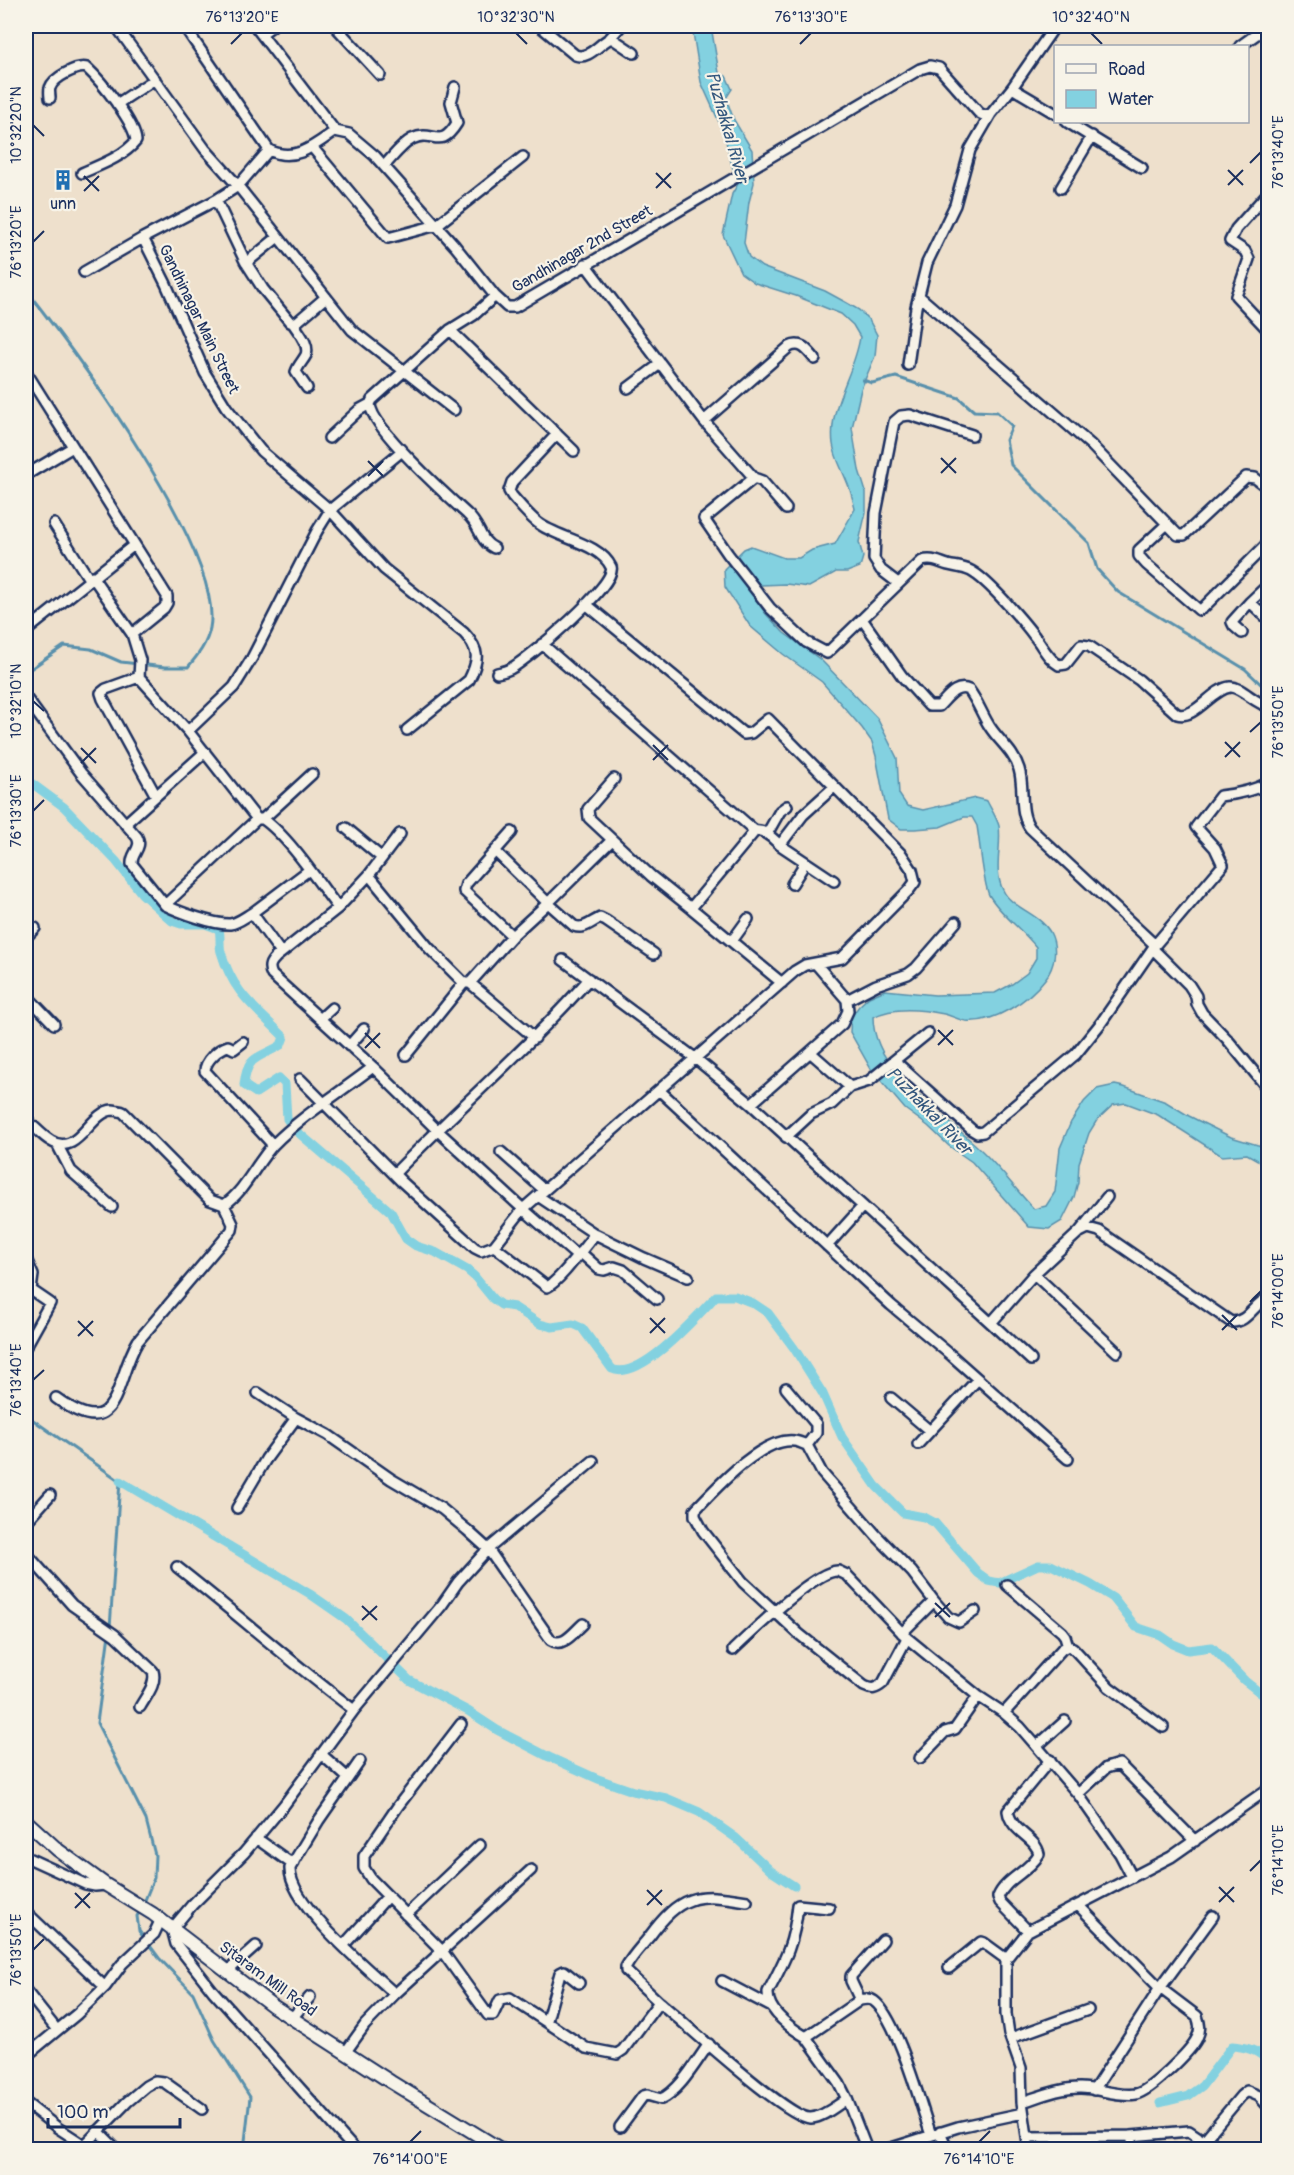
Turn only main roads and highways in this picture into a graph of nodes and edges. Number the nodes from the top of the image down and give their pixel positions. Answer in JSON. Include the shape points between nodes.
{"nodes":[{"id":1,"x":26,"y":1821,"type":"edge"},
{"id":2,"x":502,"y":2150,"type":"edge"}],
"edges":[{"from":1,"to":2,"type":"main road","name":"Sitaram Mill Road","via":[[58,1850],[157,1917],[292,2018]]}]}
